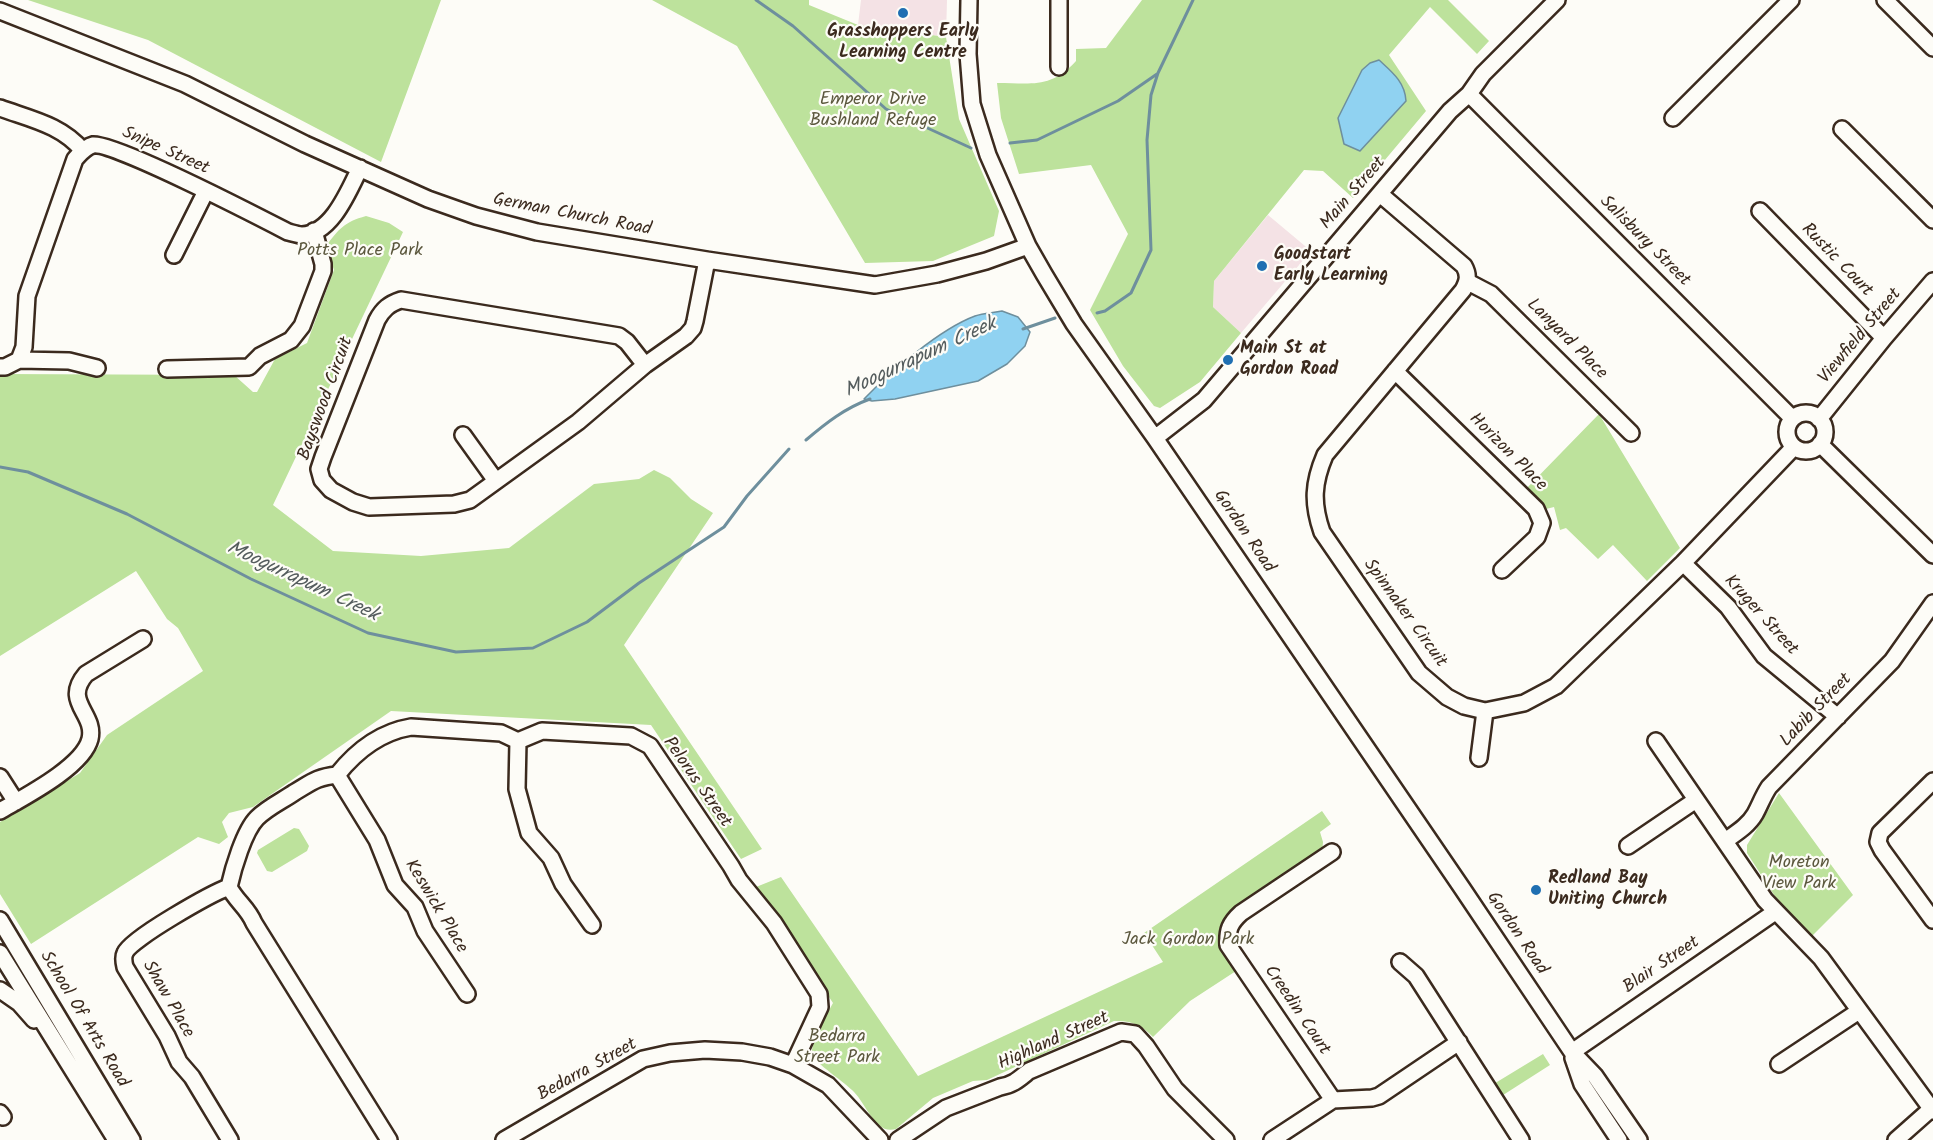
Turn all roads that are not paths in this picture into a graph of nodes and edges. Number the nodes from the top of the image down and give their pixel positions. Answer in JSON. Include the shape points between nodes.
{"nodes":[{"id":1,"x":969,"y":0,"type":"edge"},
{"id":2,"x":1059,"y":0,"type":"edge"},
{"id":3,"x":1557,"y":0,"type":"edge"},
{"id":4,"x":1791,"y":0,"type":"edge"},
{"id":5,"x":1886,"y":0,"type":"edge"},
{"id":6,"x":0,"y":12,"type":"edge"},
{"id":7,"x":1933,"y":48,"type":"edge"},
{"id":8,"x":1059,"y":68,"type":"dead end"},
{"id":9,"x":1469,"y":94,"type":"junction"},
{"id":10,"x":0,"y":108,"type":"edge"},
{"id":11,"x":1673,"y":118,"type":"dead end"},
{"id":12,"x":1842,"y":129,"type":"dead end"},
{"id":13,"x":82,"y":151,"type":"junction"},
{"id":14,"x":360,"y":168,"type":"junction"},
{"id":15,"x":206,"y":191,"type":"junction"},
{"id":16,"x":1380,"y":194,"type":"junction"},
{"id":17,"x":1760,"y":211,"type":"dead end"},
{"id":18,"x":1933,"y":220,"type":"edge"},
{"id":19,"x":314,"y":231,"type":"junction"},
{"id":20,"x":1028,"y":246,"type":"junction"},
{"id":21,"x":174,"y":255,"type":"dead end"},
{"id":22,"x":707,"y":260,"type":"junction"},
{"id":23,"x":1933,"y":281,"type":"edge"},
{"id":24,"x":1468,"y":282,"type":"junction"},
{"id":25,"x":1884,"y":338,"type":"junction"},
{"id":26,"x":19,"y":360,"type":"junction"},
{"id":27,"x":645,"y":365,"type":"junction"},
{"id":28,"x":0,"y":367,"type":"edge"},
{"id":29,"x":97,"y":368,"type":"dead end"},
{"id":30,"x":167,"y":369,"type":"dead end"},
{"id":31,"x":1395,"y":371,"type":"junction"},
{"id":32,"x":1792,"y":418,"type":"junction"},
{"id":33,"x":1819,"y":418,"type":"junction"},
{"id":34,"x":1631,"y":433,"type":"dead end"},
{"id":35,"x":463,"y":435,"type":"dead end"},
{"id":36,"x":1155,"y":438,"type":"junction"},
{"id":37,"x":1820,"y":444,"type":"junction"},
{"id":38,"x":1794,"y":447,"type":"junction"},
{"id":39,"x":496,"y":481,"type":"junction"},
{"id":40,"x":1933,"y":555,"type":"edge"},
{"id":41,"x":1683,"y":563,"type":"junction"},
{"id":42,"x":1502,"y":570,"type":"dead end"},
{"id":43,"x":1933,"y":603,"type":"edge"},
{"id":44,"x":143,"y":639,"type":"dead end"},
{"id":45,"x":1485,"y":711,"type":"junction"},
{"id":46,"x":1838,"y":717,"type":"junction"},
{"id":47,"x":518,"y":741,"type":"junction"},
{"id":48,"x":1656,"y":741,"type":"dead end"},
{"id":49,"x":1479,"y":758,"type":"dead end"},
{"id":50,"x":337,"y":775,"type":"junction"},
{"id":51,"x":0,"y":777,"type":"edge"},
{"id":52,"x":1933,"y":781,"type":"edge"},
{"id":53,"x":1696,"y":800,"type":"junction"},
{"id":54,"x":16,"y":802,"type":"junction"},
{"id":55,"x":0,"y":811,"type":"edge"},
{"id":56,"x":1725,"y":841,"type":"junction"},
{"id":57,"x":1628,"y":846,"type":"dead end"},
{"id":58,"x":1332,"y":852,"type":"dead end"},
{"id":59,"x":229,"y":887,"type":"junction"},
{"id":60,"x":1775,"y":912,"type":"junction"},
{"id":61,"x":0,"y":920,"type":"edge"},
{"id":62,"x":1933,"y":920,"type":"edge"},
{"id":63,"x":592,"y":925,"type":"dead end"},
{"id":64,"x":3,"y":951,"type":"edge"},
{"id":65,"x":1400,"y":962,"type":"dead end"},
{"id":66,"x":0,"y":990,"type":"edge"},
{"id":67,"x":467,"y":994,"type":"dead end"},
{"id":68,"x":1859,"y":1011,"type":"junction"},
{"id":69,"x":1459,"y":1042,"type":"junction"},
{"id":70,"x":61,"y":1048,"type":"junction"},
{"id":71,"x":1572,"y":1052,"type":"junction"},
{"id":72,"x":1779,"y":1064,"type":"dead end"},
{"id":73,"x":793,"y":1065,"type":"junction"},
{"id":74,"x":1333,"y":1100,"type":"junction"},
{"id":75,"x":1932,"y":1110,"type":"edge"},
{"id":76,"x":116,"y":1140,"type":"edge"},
{"id":77,"x":132,"y":1140,"type":"edge"},
{"id":78,"x":230,"y":1140,"type":"edge"},
{"id":79,"x":389,"y":1140,"type":"edge"},
{"id":80,"x":504,"y":1140,"type":"edge"},
{"id":81,"x":880,"y":1140,"type":"edge"},
{"id":82,"x":898,"y":1140,"type":"edge"},
{"id":83,"x":1226,"y":1140,"type":"edge"},
{"id":84,"x":1272,"y":1140,"type":"edge"},
{"id":85,"x":1521,"y":1140,"type":"edge"},
{"id":86,"x":1619,"y":1140,"type":"edge"},
{"id":87,"x":1639,"y":1140,"type":"edge"},
{"id":88,"x":1896,"y":1140,"type":"edge"}],
"edges":[{"from":1,"to":20,"type":"street","name":"Gordon Road","via":[[972,104],[988,155]]},
{"from":2,"to":8,"type":"street"},
{"from":3,"to":9,"type":"street","name":"Main Street","via":[[1483,74]]},
{"from":4,"to":11,"type":"street"},
{"from":5,"to":7,"type":"street"},
{"from":6,"to":14,"type":"street","name":"German Church Road","via":[[185,84]]},
{"from":9,"to":16,"type":"street","name":"Main Street"},
{"from":9,"to":32,"type":"street","name":"Salisbury Street"},
{"from":10,"to":13,"type":"street","via":[[58,129]]},
{"from":12,"to":18,"type":"street"},
{"from":13,"to":15,"type":"street","name":"Snipe Street","via":[[101,145]]},
{"from":13,"to":26,"type":"street","via":[[75,159],[27,296],[24,347]]},
{"from":14,"to":19,"type":"street","via":[[328,223]]},
{"from":14,"to":22,"type":"street","name":"German Church Road","via":[[476,216],[537,232]]},
{"from":15,"to":19,"type":"street","name":"Snipe Street","via":[[288,232],[302,235]]},
{"from":15,"to":21,"type":"street"},
{"from":16,"to":24,"type":"street","via":[[1464,266]]},
{"from":16,"to":36,"type":"street","name":"Main Street","via":[[1204,400]]},
{"from":17,"to":25,"type":"street","name":"Rustic Court"},
{"from":19,"to":30,"type":"street","via":[[323,271],[302,326],[291,340],[260,356],[249,367]]},
{"from":20,"to":22,"type":"street","name":"German Church Road","via":[[937,274],[875,285]]},
{"from":20,"to":36,"type":"street","name":"Gordon Road","via":[[1074,324]]},
{"from":22,"to":27,"type":"street","name":"Bayswood Circuit","via":[[693,328]]},
{"from":23,"to":25,"type":"street","name":"Viewfield Street"},
{"from":24,"to":31,"type":"street","name":"Spinnaker Circuit"},
{"from":24,"to":34,"type":"street","name":"Lanyard Place","via":[[1491,294]]},
{"from":25,"to":33,"type":"street","name":"Viewfield Street"},
{"from":26,"to":28,"type":"street"},
{"from":26,"to":29,"type":"street","via":[[69,361]]},
{"from":27,"to":39,"type":"street","name":"Bayswood Circuit","via":[[578,422]]},
{"from":27,"to":39,"type":"street","name":"Bayswood Circuit","via":[[619,336],[401,300],[390,304],[378,320],[323,457],[319,469],[322,480],[331,490],[369,507],[454,504],[470,500]]},
{"from":31,"to":42,"type":"street","name":"Horizon Place","via":[[1536,509],[1542,523],[1537,537]]},
{"from":31,"to":45,"type":"street","name":"Spinnaker Circuit","via":[[1325,455],[1314,495],[1316,514],[1322,532],[1419,674],[1464,706]]},
{"from":32,"to":33,"type":"street","via":[[1804,413]]},
{"from":32,"to":38,"type":"street","via":[[1787,436]]},
{"from":33,"to":37,"type":"street","via":[[1825,430]]},
{"from":35,"to":39,"type":"street"},
{"from":36,"to":71,"type":"street","name":"Gordon Road"},
{"from":37,"to":38,"type":"street","via":[[1809,450]]},
{"from":37,"to":40,"type":"street"},
{"from":38,"to":41,"type":"street","name":"Spinnaker Circuit"},
{"from":41,"to":45,"type":"street","name":"Spinnaker Circuit","via":[[1557,686],[1524,703]]},
{"from":41,"to":46,"type":"street","name":"Kruger Street","via":[[1728,607],[1764,656]]},
{"from":43,"to":46,"type":"street","name":"Labib Street","via":[[1892,661]]},
{"from":44,"to":54,"type":"street","via":[[79,682],[76,692],[90,738],[85,748],[62,774]]},
{"from":45,"to":49,"type":"street"},
{"from":46,"to":56,"type":"street","name":"Labib Street","via":[[1769,787],[1745,826]]},
{"from":47,"to":50,"type":"street","via":[[501,733],[396,729],[358,751]]},
{"from":47,"to":63,"type":"street","via":[[517,789],[529,833],[551,858],[563,884]]},
{"from":47,"to":73,"type":"street","name":"Pelorus Street","via":[[542,730],[631,736],[651,746],[819,994],[820,1007]]},
{"from":48,"to":53,"type":"street"},
{"from":50,"to":59,"type":"street","via":[[308,782],[256,819],[244,837]]},
{"from":50,"to":67,"type":"street","name":"Keswick Place","via":[[377,840],[395,885],[415,907],[425,931]]},
{"from":51,"to":54,"type":"street"},
{"from":52,"to":62,"type":"street","via":[[1880,833],[1878,842]]},
{"from":53,"to":56,"type":"street"},
{"from":53,"to":57,"type":"street"},
{"from":54,"to":55,"type":"street"},
{"from":56,"to":60,"type":"street"},
{"from":58,"to":74,"type":"street","name":"Creedin Court","via":[[1241,913],[1231,922],[1227,934],[1228,945]]},
{"from":59,"to":78,"type":"street","name":"Shaw Place","via":[[161,925],[130,945],[124,954],[125,967],[179,1062]]},
{"from":59,"to":79,"type":"street","via":[[249,912]]},
{"from":60,"to":68,"type":"street","via":[[1821,958]]},
{"from":60,"to":71,"type":"street","name":"Blair Street"},
{"from":61,"to":64,"type":"street","name":"School Of Arts Road"},
{"from":64,"to":70,"type":"street","name":"School Of Arts Road"},
{"from":64,"to":77,"type":"street","name":"School Of Arts Road"},
{"from":65,"to":69,"type":"street","via":[[1416,976]]},
{"from":66,"to":70,"type":"street","via":[[28,1012]]},
{"from":68,"to":72,"type":"street"},
{"from":68,"to":75,"type":"street"},
{"from":69,"to":74,"type":"street","via":[[1379,1096]]},
{"from":69,"to":85,"type":"street"},
{"from":70,"to":76,"type":"street","name":"School Of Arts Road"},
{"from":71,"to":86,"type":"street","name":"Gordon Road","via":[[1582,1084]]},
{"from":71,"to":87,"type":"street","name":"Gordon Road","via":[[1595,1076]]},
{"from":73,"to":80,"type":"street","name":"Bedarra Street","via":[[742,1052],[705,1050],[643,1059]]},
{"from":73,"to":81,"type":"street","name":"Bedarra Street","via":[[828,1085]]},
{"from":74,"to":84,"type":"street"},
{"from":75,"to":88,"type":"street"},
{"from":82,"to":83,"type":"street","name":"Highland Street","via":[[946,1108],[1008,1086],[1029,1071],[1121,1032],[1135,1034],[1175,1089]]}]}
